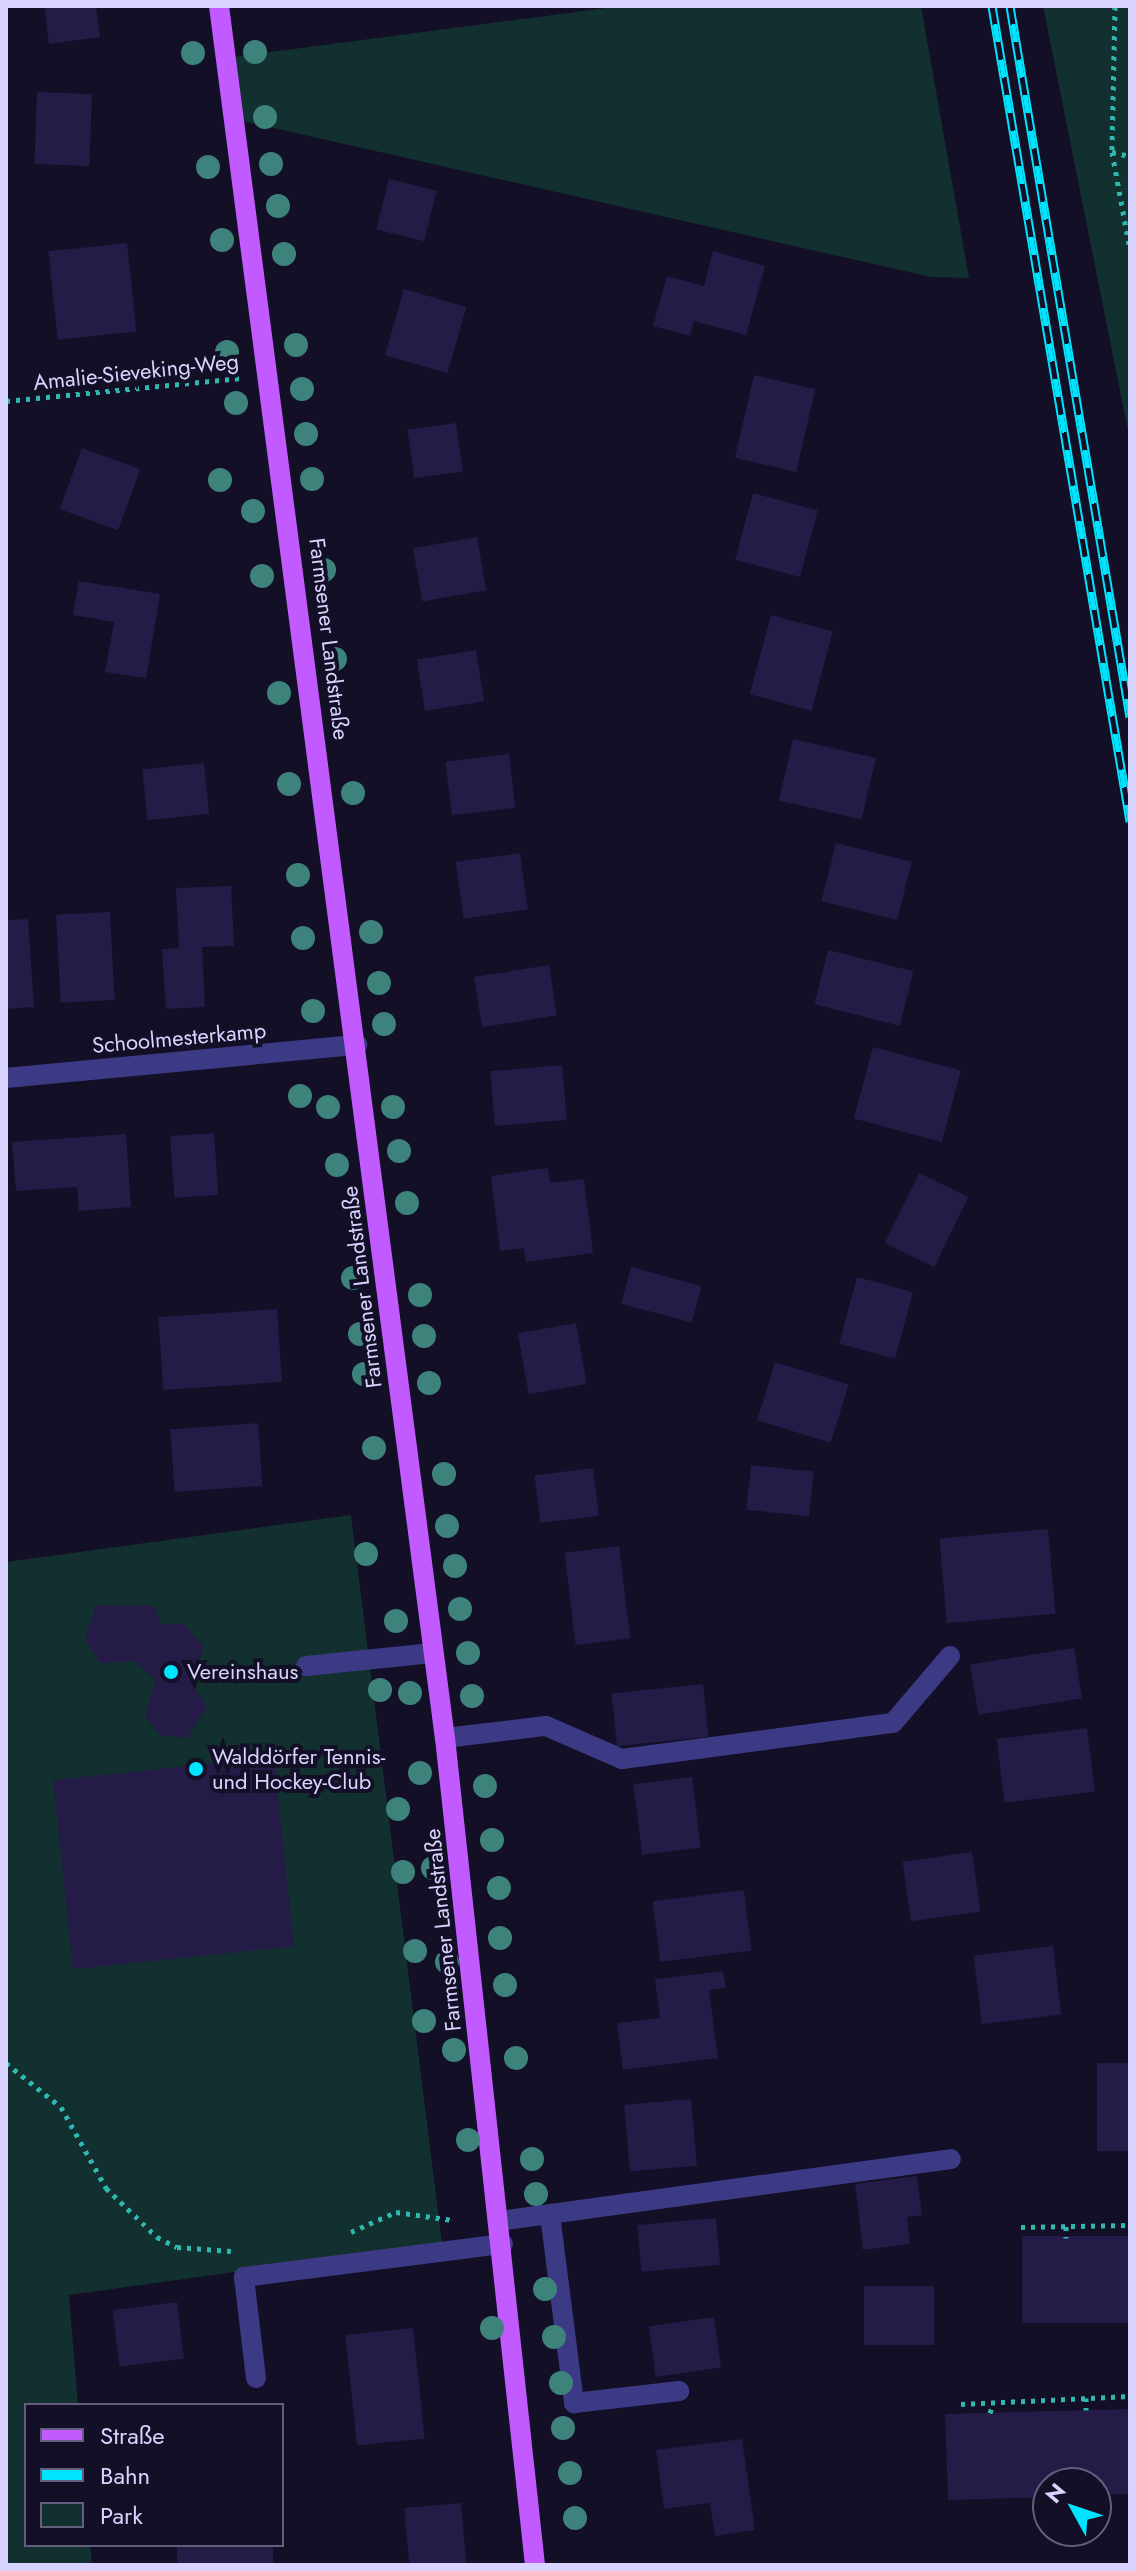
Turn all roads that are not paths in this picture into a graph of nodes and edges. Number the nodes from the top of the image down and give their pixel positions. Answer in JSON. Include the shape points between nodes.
{"nodes":[{"id":1,"x":219,"y":6,"type":"edge"},
{"id":2,"x":357,"y":1045,"type":"junction"},
{"id":3,"x":6,"y":1078,"type":"edge"},
{"id":4,"x":432,"y":1653,"type":"junction"},
{"id":5,"x":950,"y":1656,"type":"dead end"},
{"id":6,"x":306,"y":1666,"type":"dead end"},
{"id":7,"x":445,"y":1738,"type":"junction"},
{"id":8,"x":951,"y":2159,"type":"dead end"},
{"id":9,"x":550,"y":2215,"type":"junction"},
{"id":10,"x":499,"y":2221,"type":"junction"},
{"id":11,"x":503,"y":2244,"type":"junction"},
{"id":12,"x":256,"y":2378,"type":"dead end"},
{"id":13,"x":679,"y":2391,"type":"dead end"},
{"id":14,"x":535,"y":2565,"type":"edge"}],
"edges":[{"from":1,"to":2,"type":"main road","name":"Farmsener Landstraße"},
{"from":2,"to":3,"type":"street","name":"Schoolmesterkamp"},
{"from":2,"to":4,"type":"main road","name":"Farmsener Landstraße"},
{"from":4,"to":6,"type":"street"},
{"from":4,"to":7,"type":"main road","name":"Farmsener Landstraße"},
{"from":5,"to":7,"type":"street","via":[[893,1723],[622,1759],[546,1726]]},
{"from":7,"to":10,"type":"main road","name":"Farmsener Landstraße"},
{"from":8,"to":9,"type":"street"},
{"from":9,"to":10,"type":"street"},
{"from":9,"to":13,"type":"street","via":[[574,2403]]},
{"from":10,"to":11,"type":"main road","name":"Farmsener Landstraße"},
{"from":11,"to":12,"type":"street","via":[[244,2277]]},
{"from":11,"to":14,"type":"main road","name":"Farmsener Landstraße"}]}
